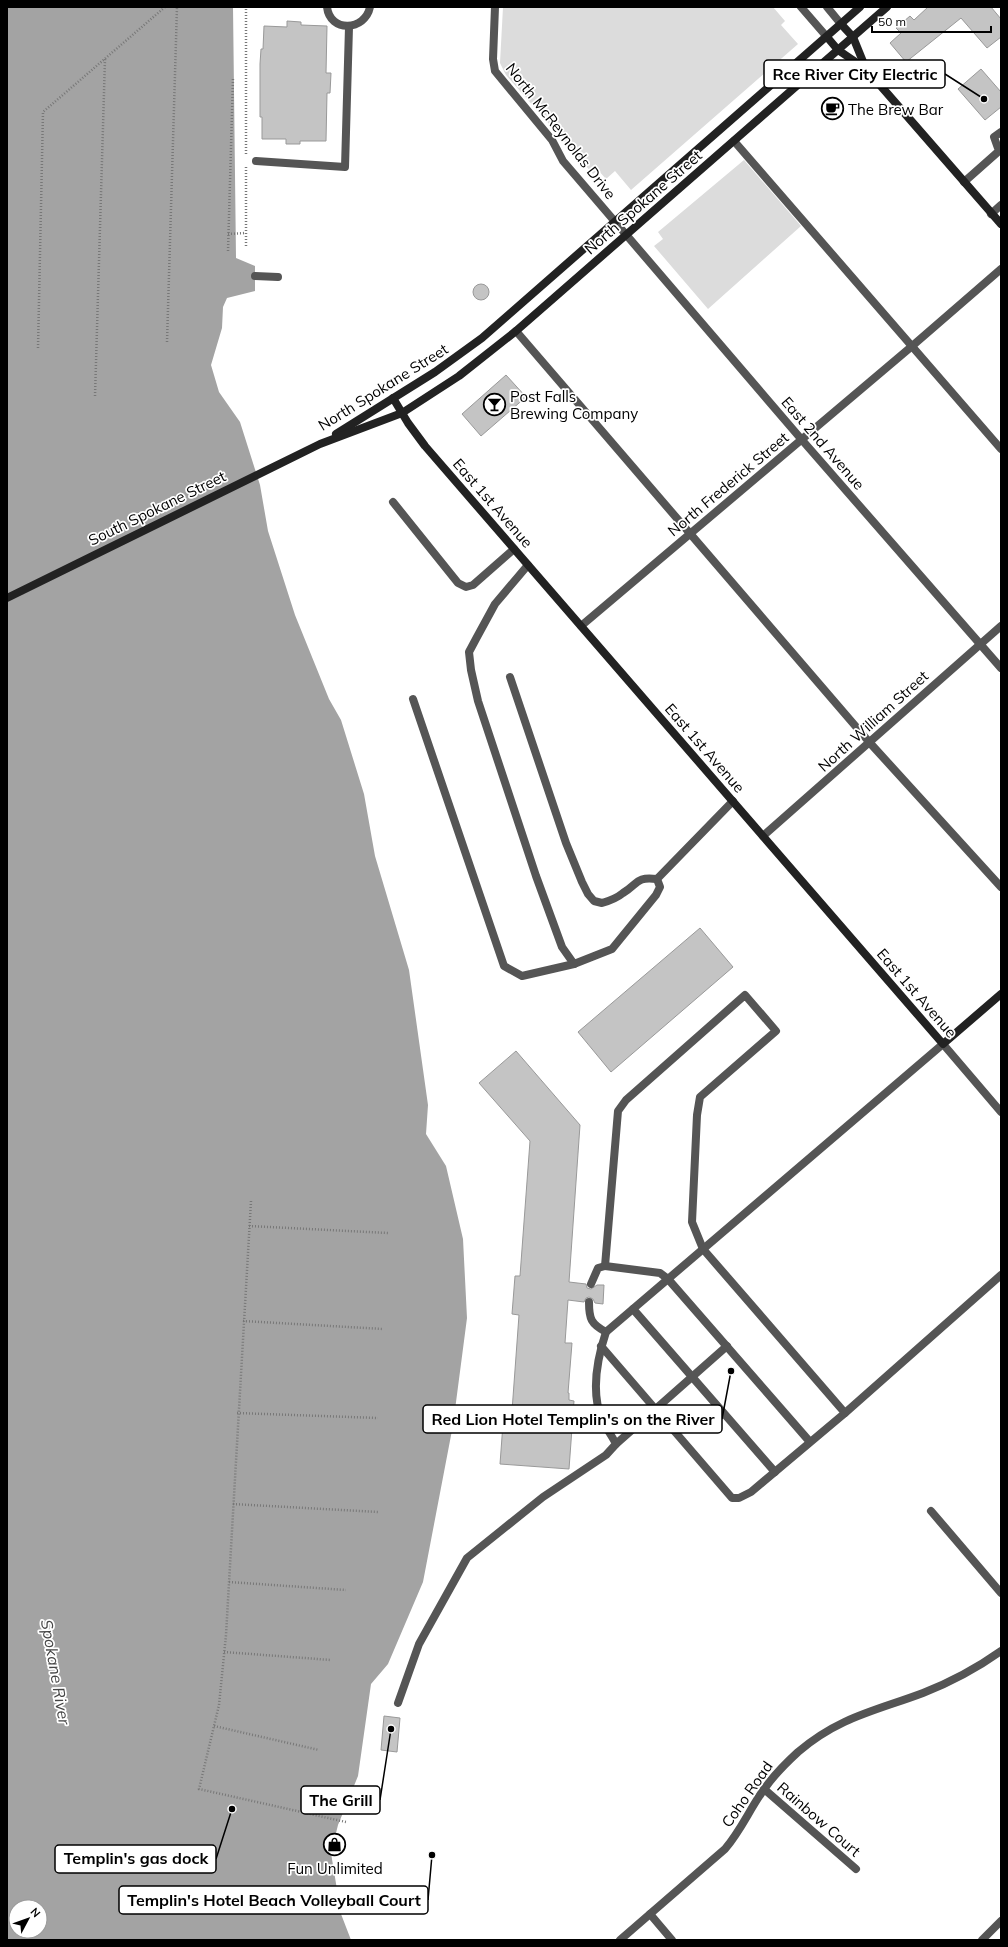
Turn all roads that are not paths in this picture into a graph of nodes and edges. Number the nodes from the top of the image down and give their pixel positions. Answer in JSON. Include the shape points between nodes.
{"nodes":[{"id":1,"x":327,"y":7,"type":"edge"},
{"id":2,"x":370,"y":7,"type":"edge"},
{"id":3,"x":495,"y":7,"type":"edge"},
{"id":4,"x":801,"y":7,"type":"edge"},
{"id":5,"x":827,"y":7,"type":"edge"},
{"id":6,"x":860,"y":7,"type":"edge"},
{"id":7,"x":887,"y":7,"type":"edge"},
{"id":8,"x":841,"y":24,"type":"junction"},
{"id":9,"x":349,"y":26,"type":"junction"},
{"id":10,"x":827,"y":37,"type":"junction"},
{"id":11,"x":853,"y":37,"type":"junction"},
{"id":12,"x":838,"y":50,"type":"junction"},
{"id":13,"x":866,"y":69,"type":"junction"},
{"id":14,"x":1001,"y":132,"type":"edge"},
{"id":15,"x":734,"y":141,"type":"junction"},
{"id":16,"x":256,"y":161,"type":"dead end"},
{"id":17,"x":964,"y":182,"type":"junction"},
{"id":18,"x":1001,"y":205,"type":"edge"},
{"id":19,"x":992,"y":214,"type":"junction"},
{"id":20,"x":615,"y":222,"type":"junction"},
{"id":21,"x":1001,"y":224,"type":"edge"},
{"id":22,"x":626,"y":235,"type":"junction"},
{"id":23,"x":1001,"y":269,"type":"edge"},
{"id":24,"x":255,"y":276,"type":"dead end"},
{"id":25,"x":278,"y":277,"type":"dead end"},
{"id":26,"x":516,"y":331,"type":"junction"},
{"id":27,"x":911,"y":347,"type":"junction"},
{"id":28,"x":393,"y":398,"type":"junction"},
{"id":29,"x":402,"y":413,"type":"junction"},
{"id":30,"x":802,"y":440,"type":"junction"},
{"id":31,"x":320,"y":444,"type":"junction"},
{"id":32,"x":1001,"y":449,"type":"edge"},
{"id":33,"x":394,"y":502,"type":"dead end"},
{"id":34,"x":690,"y":535,"type":"junction"},
{"id":35,"x":514,"y":549,"type":"junction"},
{"id":36,"x":528,"y":565,"type":"junction"},
{"id":37,"x":7,"y":598,"type":"edge"},
{"id":38,"x":581,"y":626,"type":"junction"},
{"id":39,"x":1001,"y":626,"type":"edge"},
{"id":40,"x":980,"y":644,"type":"junction"},
{"id":41,"x":1001,"y":668,"type":"edge"},
{"id":42,"x":510,"y":677,"type":"dead end"},
{"id":43,"x":413,"y":699,"type":"dead end"},
{"id":44,"x":870,"y":743,"type":"junction"},
{"id":45,"x":733,"y":801,"type":"junction"},
{"id":46,"x":763,"y":836,"type":"junction"},
{"id":47,"x":657,"y":879,"type":"junction"},
{"id":48,"x":1001,"y":887,"type":"edge"},
{"id":49,"x":574,"y":964,"type":"junction"},
{"id":50,"x":1001,"y":994,"type":"edge"},
{"id":51,"x":943,"y":1044,"type":"junction"},
{"id":52,"x":1001,"y":1112,"type":"edge"},
{"id":53,"x":703,"y":1249,"type":"junction"},
{"id":54,"x":605,"y":1266,"type":"junction"},
{"id":55,"x":1001,"y":1276,"type":"edge"},
{"id":56,"x":668,"y":1279,"type":"junction"},
{"id":57,"x":590,"y":1284,"type":"dead end"},
{"id":58,"x":588,"y":1302,"type":"dead end"},
{"id":59,"x":633,"y":1309,"type":"junction"},
{"id":60,"x":606,"y":1332,"type":"junction"},
{"id":61,"x":601,"y":1346,"type":"junction"},
{"id":62,"x":728,"y":1346,"type":"junction"},
{"id":63,"x":692,"y":1377,"type":"junction"},
{"id":64,"x":656,"y":1409,"type":"junction"},
{"id":65,"x":845,"y":1412,"type":"junction"},
{"id":66,"x":810,"y":1442,"type":"junction"},
{"id":67,"x":616,"y":1444,"type":"junction"},
{"id":68,"x":775,"y":1472,"type":"junction"},
{"id":69,"x":931,"y":1511,"type":"dead end"},
{"id":70,"x":1001,"y":1593,"type":"edge"},
{"id":71,"x":1001,"y":1651,"type":"edge"},
{"id":72,"x":398,"y":1703,"type":"dead end"},
{"id":73,"x":764,"y":1789,"type":"junction"},
{"id":74,"x":856,"y":1869,"type":"dead end"},
{"id":75,"x":650,"y":1914,"type":"junction"},
{"id":76,"x":1001,"y":1921,"type":"edge"},
{"id":77,"x":620,"y":1940,"type":"edge"},
{"id":78,"x":672,"y":1940,"type":"edge"},
{"id":79,"x":982,"y":1940,"type":"edge"}],
"edges":[{"from":1,"to":9,"type":"street","via":[[331,18]]},
{"from":2,"to":9,"type":"street","via":[[366,18]]},
{"from":3,"to":20,"type":"street","name":"North McReynolds Drive","via":[[495,71],[552,140],[563,161]]},
{"from":4,"to":10,"type":"street"},
{"from":5,"to":8,"type":"street"},
{"from":6,"to":8,"type":"main road","name":"North Spokane Street"},
{"from":7,"to":11,"type":"main road","name":"North Spokane Street"},
{"from":8,"to":10,"type":"main road","name":"North Spokane Street"},
{"from":8,"to":11,"type":"main road"},
{"from":9,"to":16,"type":"street","via":[[345,167]]},
{"from":10,"to":12,"type":"main road"},
{"from":10,"to":20,"type":"main road","name":"North Spokane Street"},
{"from":11,"to":12,"type":"main road","name":"North Spokane Street"},
{"from":11,"to":13,"type":"main road"},
{"from":12,"to":13,"type":"main road"},
{"from":12,"to":15,"type":"main road","name":"North Spokane Street"},
{"from":13,"to":17,"type":"main road"},
{"from":14,"to":17,"type":"street","via":[[994,137],[998,150]]},
{"from":15,"to":22,"type":"main road","name":"North Spokane Street"},
{"from":15,"to":27,"type":"street"},
{"from":17,"to":19,"type":"main road"},
{"from":18,"to":19,"type":"street"},
{"from":19,"to":21,"type":"main road"},
{"from":20,"to":22,"type":"street","name":"North McReynolds Drive"},
{"from":20,"to":28,"type":"main road","name":"North Spokane Street","via":[[462,354]]},
{"from":22,"to":26,"type":"main road","name":"North Spokane Street"},
{"from":22,"to":30,"type":"street","name":"East 2nd Avenue"},
{"from":23,"to":27,"type":"street","name":"North Frederick Street"},
{"from":24,"to":25,"type":"street"},
{"from":26,"to":29,"type":"main road","name":"North Spokane Street","via":[[465,372]]},
{"from":26,"to":34,"type":"street"},
{"from":27,"to":30,"type":"street","name":"North Frederick Street"},
{"from":27,"to":32,"type":"street"},
{"from":28,"to":29,"type":"main road","name":"East 1st Avenue"},
{"from":28,"to":31,"type":"main road","name":"North Spokane Street"},
{"from":29,"to":31,"type":"main road","name":"North Spokane Street"},
{"from":29,"to":35,"type":"main road","name":"East 1st Avenue","via":[[425,446]]},
{"from":30,"to":34,"type":"street","name":"North Frederick Street"},
{"from":30,"to":40,"type":"street","name":"East 2nd Avenue"},
{"from":31,"to":37,"type":"main road","name":"South Spokane Street"},
{"from":33,"to":35,"type":"street","via":[[458,583],[466,587],[473,585]]},
{"from":34,"to":38,"type":"street","name":"North Frederick Street"},
{"from":34,"to":44,"type":"street"},
{"from":35,"to":36,"type":"main road","name":"East 1st Avenue"},
{"from":36,"to":38,"type":"main road","name":"East 1st Avenue"},
{"from":36,"to":49,"type":"street","via":[[495,604],[477,637],[470,652],[471,670],[480,708],[536,876],[562,947]]},
{"from":38,"to":45,"type":"main road","name":"East 1st Avenue"},
{"from":39,"to":40,"type":"street","name":"North William Street"},
{"from":40,"to":41,"type":"street","name":"East 2nd Avenue"},
{"from":40,"to":44,"type":"street","name":"North William Street"},
{"from":42,"to":47,"type":"street","via":[[566,843],[588,894],[594,901],[602,903],[624,893],[639,879]]},
{"from":43,"to":49,"type":"street","via":[[504,966],[522,976]]},
{"from":44,"to":46,"type":"street","name":"North William Street"},
{"from":44,"to":48,"type":"street"},
{"from":45,"to":46,"type":"main road","name":"East 1st Avenue"},
{"from":45,"to":47,"type":"street"},
{"from":46,"to":51,"type":"main road","name":"East 1st Avenue"},
{"from":47,"to":49,"type":"street","via":[[660,887],[656,895],[612,949]]},
{"from":50,"to":51,"type":"main road"},
{"from":51,"to":52,"type":"street","name":"East 1st Avenue"},
{"from":51,"to":53,"type":"street"},
{"from":53,"to":54,"type":"street","via":[[692,1222],[700,1097],[776,1030],[745,995],[626,1100],[618,1111]]},
{"from":53,"to":56,"type":"street"},
{"from":53,"to":65,"type":"street"},
{"from":54,"to":56,"type":"street","via":[[660,1272]]},
{"from":54,"to":57,"type":"street","via":[[598,1268]]},
{"from":55,"to":65,"type":"street"},
{"from":56,"to":59,"type":"street"},
{"from":56,"to":62,"type":"street"},
{"from":58,"to":60,"type":"street","via":[[589,1314],[594,1325]]},
{"from":59,"to":60,"type":"street"},
{"from":59,"to":63,"type":"street"},
{"from":60,"to":61,"type":"street"},
{"from":61,"to":64,"type":"street"},
{"from":61,"to":67,"type":"street","via":[[596,1391],[602,1419]]},
{"from":62,"to":63,"type":"street"},
{"from":62,"to":66,"type":"street"},
{"from":63,"to":64,"type":"street"},
{"from":63,"to":68,"type":"street"},
{"from":64,"to":67,"type":"street"},
{"from":64,"to":68,"type":"street","via":[[732,1498],[739,1498],[750,1492]]},
{"from":65,"to":66,"type":"street"},
{"from":66,"to":68,"type":"street"},
{"from":67,"to":72,"type":"street","via":[[606,1455],[543,1497],[468,1558],[419,1644]]},
{"from":69,"to":70,"type":"street"},
{"from":71,"to":73,"type":"street","name":"Coho Road","via":[[951,1681],[924,1693],[843,1721],[798,1752]]},
{"from":73,"to":74,"type":"street","name":"Rainbow Court"},
{"from":73,"to":75,"type":"street","name":"Coho Road","via":[[738,1833],[725,1849]]},
{"from":75,"to":77,"type":"street","name":"Coho Road"},
{"from":75,"to":78,"type":"street"},
{"from":76,"to":79,"type":"street"}]}
